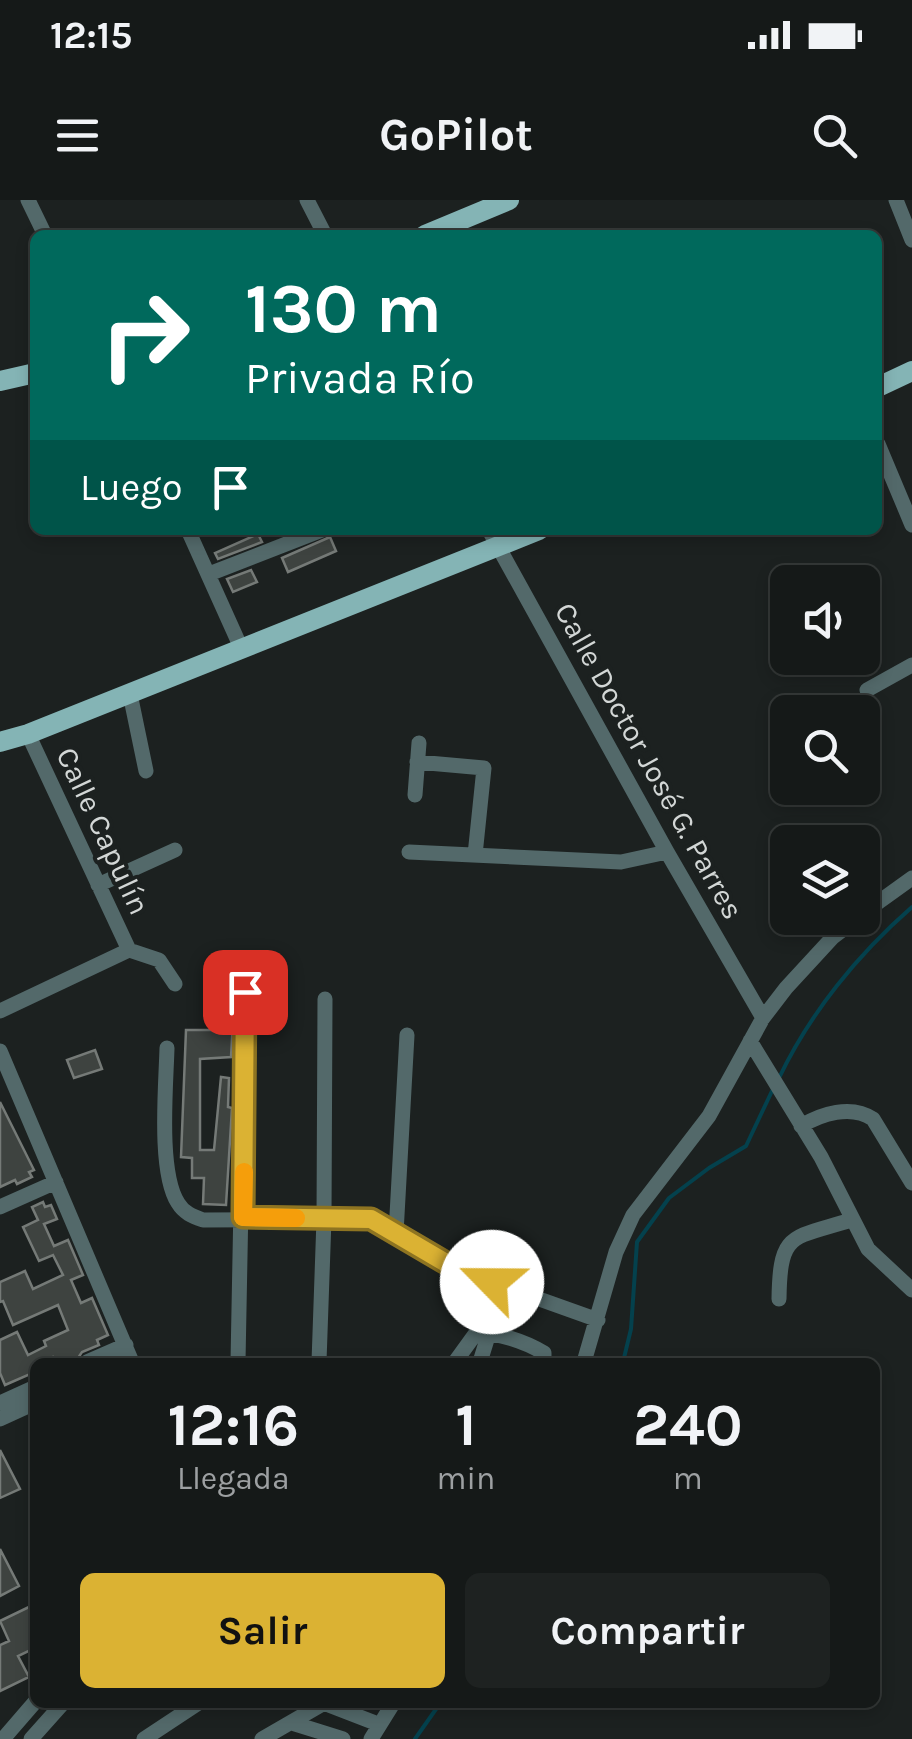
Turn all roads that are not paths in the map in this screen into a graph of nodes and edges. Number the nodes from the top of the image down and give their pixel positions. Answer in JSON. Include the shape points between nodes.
{"nodes":[{"id":1,"x":28,"y":200,"type":"edge"},
{"id":2,"x":307,"y":200,"type":"edge"},
{"id":3,"x":509,"y":200,"type":"edge"},
{"id":4,"x":896,"y":200,"type":"edge"},
{"id":5,"x":43,"y":230,"type":"edge"},
{"id":6,"x":322,"y":230,"type":"edge"},
{"id":7,"x":436,"y":230,"type":"edge"},
{"id":8,"x":912,"y":240,"type":"edge"},
{"id":9,"x":912,"y":371,"type":"edge"},
{"id":10,"x":30,"y":374,"type":"edge"},
{"id":11,"x":0,"y":382,"type":"edge"},
{"id":12,"x":882,"y":385,"type":"edge"},
{"id":13,"x":882,"y":454,"type":"edge"},
{"id":14,"x":912,"y":525,"type":"edge"},
{"id":15,"x":190,"y":535,"type":"edge"},
{"id":16,"x":309,"y":535,"type":"edge"},
{"id":17,"x":494,"y":538,"type":"edge"},
{"id":18,"x":209,"y":574,"type":"junction"},
{"id":19,"x":242,"y":650,"type":"junction"},
{"id":20,"x":912,"y":666,"type":"edge"},
{"id":21,"x":867,"y":690,"type":"dead end"},
{"id":22,"x":130,"y":694,"type":"junction"},
{"id":23,"x":28,"y":734,"type":"junction"},
{"id":24,"x":0,"y":742,"type":"edge"},
{"id":25,"x":419,"y":742,"type":"dead end"},
{"id":26,"x":417,"y":762,"type":"junction"},
{"id":27,"x":146,"y":770,"type":"dead end"},
{"id":28,"x":414,"y":795,"type":"dead end"},
{"id":29,"x":175,"y":850,"type":"dead end"},
{"id":30,"x":409,"y":852,"type":"dead end"},
{"id":31,"x":666,"y":852,"type":"junction"},
{"id":32,"x":475,"y":855,"type":"junction"},
{"id":33,"x":912,"y":878,"type":"edge"},
{"id":34,"x":98,"y":885,"type":"junction"},
{"id":35,"x":880,"y":901,"type":"edge"},
{"id":36,"x":838,"y":935,"type":"edge"},
{"id":37,"x":129,"y":950,"type":"junction"},
{"id":38,"x":175,"y":984,"type":"dead end"},
{"id":39,"x":245,"y":992,"type":"dead end"},
{"id":40,"x":325,"y":999,"type":"dead end"},
{"id":41,"x":0,"y":1011,"type":"edge"},
{"id":42,"x":763,"y":1018,"type":"junction"},
{"id":43,"x":407,"y":1035,"type":"dead end"},
{"id":44,"x":166,"y":1048,"type":"dead end"},
{"id":45,"x":754,"y":1048,"type":"junction"},
{"id":46,"x":0,"y":1052,"type":"edge"},
{"id":47,"x":799,"y":1123,"type":"junction"},
{"id":48,"x":56,"y":1182,"type":"junction"},
{"id":49,"x":912,"y":1182,"type":"edge"},
{"id":50,"x":0,"y":1207,"type":"edge"},
{"id":51,"x":243,"y":1217,"type":"junction"},
{"id":52,"x":324,"y":1219,"type":"junction"},
{"id":53,"x":851,"y":1220,"type":"junction"},
{"id":54,"x":396,"y":1233,"type":"junction"},
{"id":55,"x":912,"y":1290,"type":"edge"},
{"id":56,"x":779,"y":1299,"type":"dead end"},
{"id":57,"x":598,"y":1320,"type":"junction"},
{"id":58,"x":489,"y":1333,"type":"junction"},
{"id":59,"x":128,"y":1357,"type":"edge"},
{"id":60,"x":107,"y":1358,"type":"edge"},
{"id":61,"x":238,"y":1358,"type":"edge"},
{"id":62,"x":318,"y":1358,"type":"edge"},
{"id":63,"x":457,"y":1358,"type":"edge"},
{"id":64,"x":481,"y":1358,"type":"edge"},
{"id":65,"x":544,"y":1358,"type":"edge"},
{"id":66,"x":585,"y":1358,"type":"edge"},
{"id":67,"x":30,"y":1388,"type":"edge"},
{"id":68,"x":0,"y":1402,"type":"edge"},
{"id":69,"x":30,"y":1405,"type":"edge"},
{"id":70,"x":0,"y":1419,"type":"edge"},
{"id":71,"x":30,"y":1708,"type":"edge"},
{"id":72,"x":59,"y":1708,"type":"edge"},
{"id":73,"x":191,"y":1708,"type":"edge"},
{"id":74,"x":315,"y":1708,"type":"edge"},
{"id":75,"x":332,"y":1708,"type":"edge"},
{"id":76,"x":390,"y":1708,"type":"edge"},
{"id":77,"x":292,"y":1722,"type":"junction"},
{"id":78,"x":375,"y":1732,"type":"edge"},
{"id":79,"x":311,"y":1734,"type":"edge"},
{"id":80,"x":3,"y":1739,"type":"edge"},
{"id":81,"x":31,"y":1739,"type":"edge"},
{"id":82,"x":144,"y":1739,"type":"edge"},
{"id":83,"x":262,"y":1739,"type":"edge"},
{"id":84,"x":343,"y":1739,"type":"edge"}],
"edges":[{"from":1,"to":5,"type":"street"},
{"from":2,"to":6,"type":"street"},
{"from":3,"to":7,"type":"main road"},
{"from":4,"to":8,"type":"street"},
{"from":9,"to":12,"type":"main road"},
{"from":10,"to":11,"type":"main road"},
{"from":13,"to":14,"type":"street"},
{"from":15,"to":18,"type":"street"},
{"from":16,"to":18,"type":"street"},
{"from":17,"to":19,"type":"main road"},
{"from":17,"to":31,"type":"street","name":"Calle Doctor José G. Parres"},
{"from":18,"to":19,"type":"street"},
{"from":19,"to":22,"type":"main road"},
{"from":20,"to":21,"type":"street"},
{"from":22,"to":23,"type":"main road"},
{"from":22,"to":27,"type":"street"},
{"from":23,"to":24,"type":"main road"},
{"from":23,"to":34,"type":"street","name":"Calle Capulín"},
{"from":25,"to":26,"type":"street"},
{"from":26,"to":28,"type":"street"},
{"from":26,"to":32,"type":"street","via":[[484,768]]},
{"from":29,"to":34,"type":"street"},
{"from":30,"to":32,"type":"street"},
{"from":31,"to":32,"type":"street","via":[[621,862]]},
{"from":31,"to":42,"type":"street","name":"Calle Doctor José G. Parres"},
{"from":33,"to":35,"type":"street"},
{"from":34,"to":37,"type":"street","name":"Calle Capulín"},
{"from":36,"to":42,"type":"street"},
{"from":37,"to":38,"type":"street","via":[[159,960]]},
{"from":37,"to":41,"type":"street"},
{"from":39,"to":51,"type":"street"},
{"from":40,"to":52,"type":"street"},
{"from":42,"to":45,"type":"street"},
{"from":43,"to":54,"type":"street"},
{"from":44,"to":51,"type":"street","via":[[166,1175],[177,1202],[203,1220]]},
{"from":45,"to":47,"type":"street"},
{"from":45,"to":57,"type":"street","via":[[633,1215]]},
{"from":46,"to":48,"type":"street"},
{"from":47,"to":49,"type":"street","via":[[865,1114]]},
{"from":47,"to":53,"type":"street"},
{"from":48,"to":50,"type":"street"},
{"from":48,"to":59,"type":"street"},
{"from":51,"to":52,"type":"street"},
{"from":51,"to":61,"type":"street"},
{"from":52,"to":54,"type":"street","via":[[371,1219]]},
{"from":52,"to":62,"type":"street"},
{"from":53,"to":55,"type":"street","via":[[868,1248]]},
{"from":53,"to":56,"type":"street","via":[[786,1245]]},
{"from":54,"to":57,"type":"street","via":[[458,1270]]},
{"from":57,"to":66,"type":"street"},
{"from":58,"to":63,"type":"street","via":[[476,1333]]},
{"from":58,"to":64,"type":"street"},
{"from":58,"to":65,"type":"street","via":[[532,1346]]},
{"from":59,"to":60,"type":"street"},
{"from":67,"to":68,"type":"street"},
{"from":69,"to":70,"type":"street"},
{"from":71,"to":80,"type":"street"},
{"from":72,"to":81,"type":"street"},
{"from":73,"to":82,"type":"street"},
{"from":74,"to":77,"type":"street"},
{"from":75,"to":78,"type":"street"},
{"from":76,"to":78,"type":"street"},
{"from":77,"to":79,"type":"street"},
{"from":77,"to":83,"type":"street"},
{"from":79,"to":84,"type":"street"}]}
